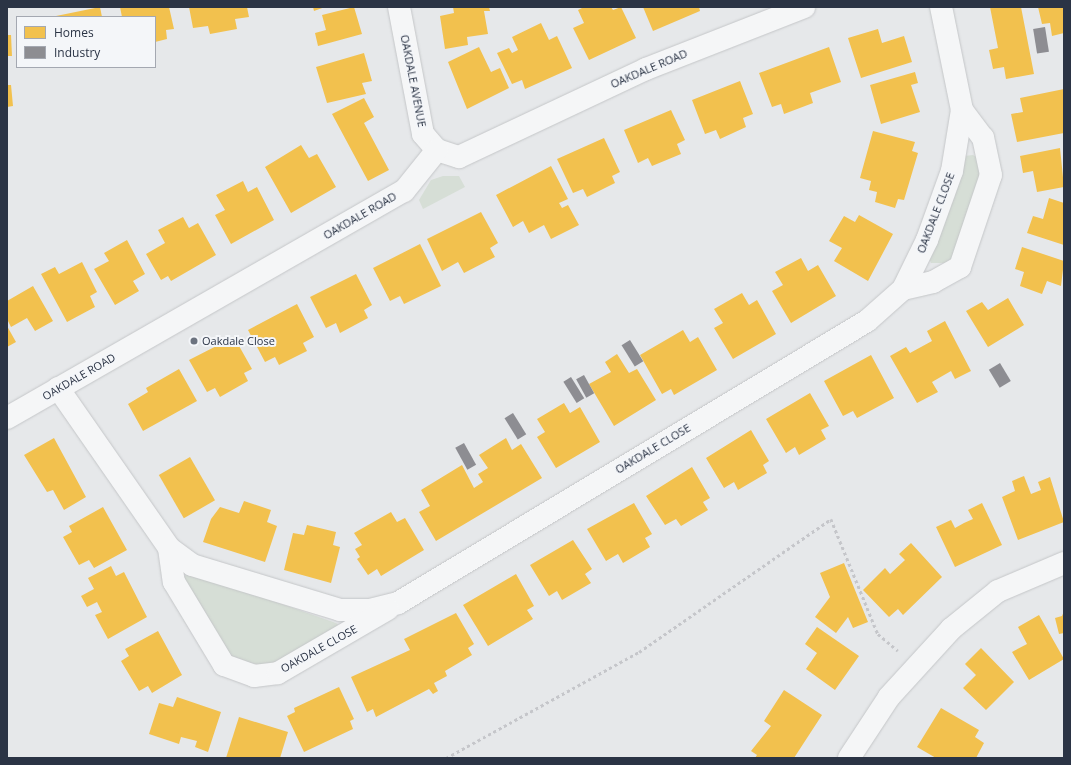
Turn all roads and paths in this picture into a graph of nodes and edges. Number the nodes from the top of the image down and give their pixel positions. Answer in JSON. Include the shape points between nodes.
{"nodes":[{"id":1,"x":399,"y":7,"type":"edge"},
{"id":2,"x":804,"y":7,"type":"edge"},
{"id":3,"x":941,"y":7,"type":"edge"},
{"id":4,"x":962,"y":110,"type":"junction"},
{"id":5,"x":437,"y":150,"type":"junction"},
{"id":6,"x":903,"y":289,"type":"junction"},
{"id":7,"x":58,"y":388,"type":"junction"},
{"id":8,"x":7,"y":418,"type":"edge"},
{"id":9,"x":169,"y":548,"type":"junction"},
{"id":10,"x":1064,"y":563,"type":"edge"},
{"id":11,"x":398,"y":603,"type":"junction"},
{"id":12,"x":919,"y":664,"type":"junction"},
{"id":13,"x":446,"y":758,"type":"edge"},
{"id":14,"x":849,"y":758,"type":"edge"}],
"edges":[{"from":1,"to":5,"type":"street","name":"OAKDALE AVENUE","via":[[423,134]]},
{"from":2,"to":5,"type":"street","name":"OAKDALE ROAD","via":[[646,69],[459,156]]},
{"from":3,"to":4,"type":"street","name":"OAKDALE CLOSE"},
{"from":4,"to":6,"type":"street","name":"OAKDALE CLOSE","via":[[952,171],[927,240]]},
{"from":4,"to":6,"type":"street","name":"OAKDALE CLOSE","via":[[984,138],[991,175],[960,267],[933,282]]},
{"from":5,"to":7,"type":"street","name":"OAKDALE ROAD","via":[[404,192]]},
{"from":6,"to":11,"type":"street","name":"OAKDALE CLOSE","via":[[867,321]]},
{"from":7,"to":8,"type":"street","name":"OAKDALE ROAD"},
{"from":7,"to":9,"type":"street","name":"OAKDALE CLOSE"},
{"from":9,"to":11,"type":"street","name":"OAKDALE CLOSE","via":[[192,565],[340,610],[370,610]]},
{"from":9,"to":11,"type":"street","name":"OAKDALE CLOSE","via":[[174,582],[224,665],[254,676],[278,672]]},
{"from":10,"to":12,"type":"street","via":[[998,591],[951,629]]},
{"from":12,"to":13,"type":"path","via":[[878,634],[831,519],[639,652]]},
{"from":12,"to":14,"type":"street","via":[[889,697]]}]}
